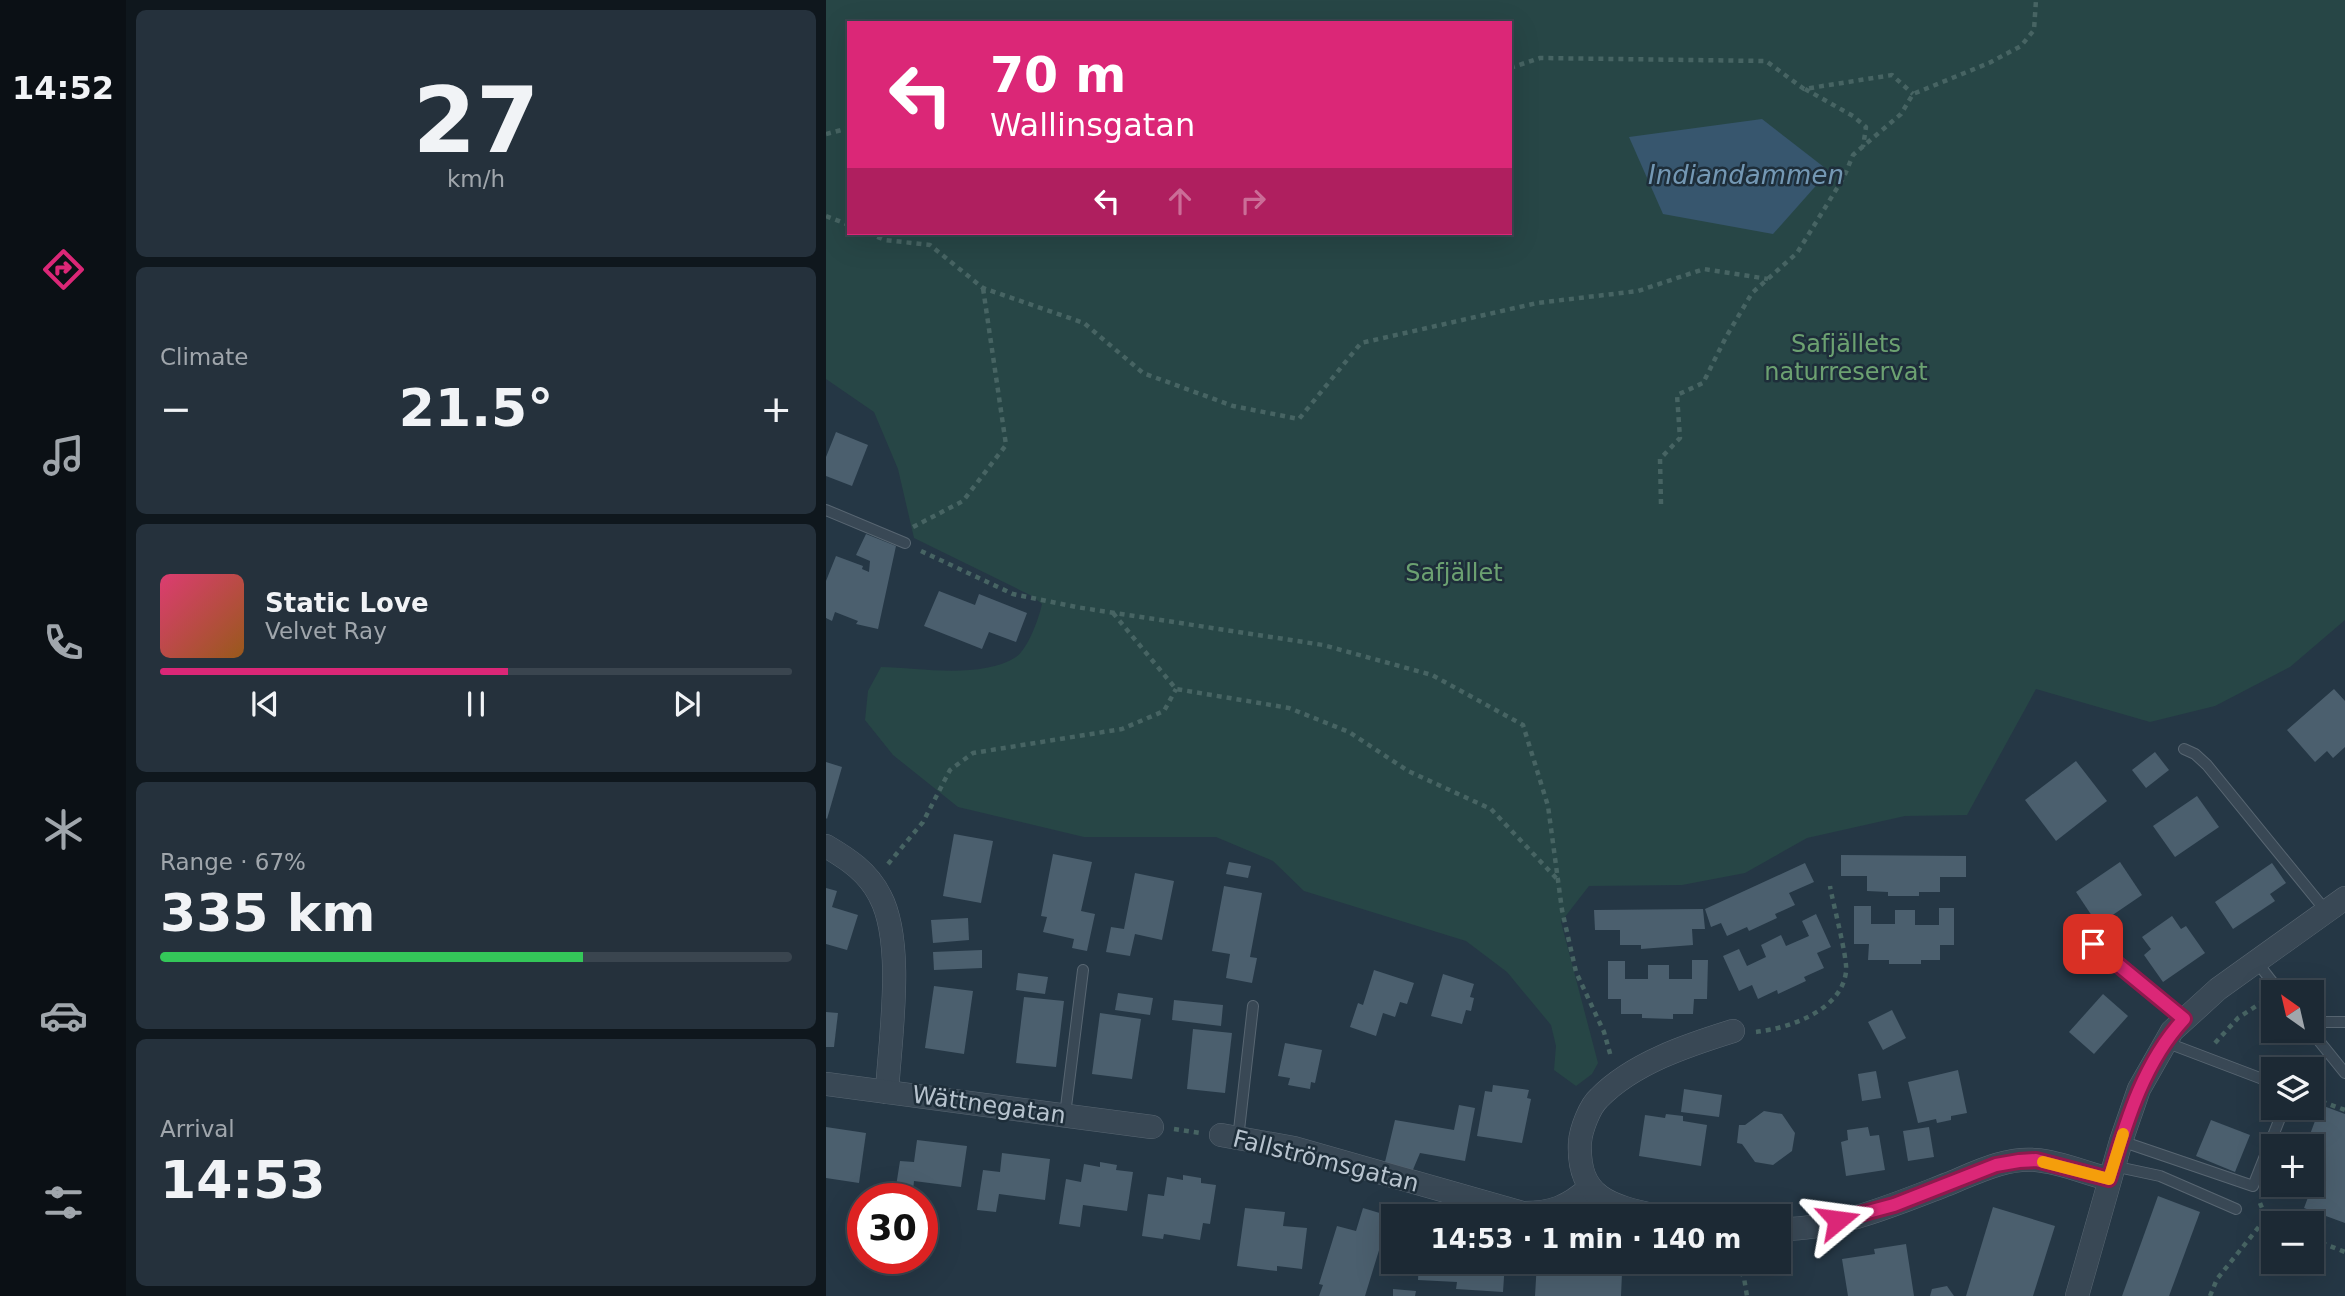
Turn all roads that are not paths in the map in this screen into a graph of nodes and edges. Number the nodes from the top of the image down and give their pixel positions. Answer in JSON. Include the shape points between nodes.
{"nodes":[{"id":1,"x":826,"y":510,"type":"edge"},
{"id":2,"x":905,"y":543,"type":"road end"},
{"id":3,"x":2184,"y":749,"type":"dead end"},
{"id":4,"x":826,"y":846,"type":"edge"},
{"id":5,"x":2335,"y":904,"type":"edge"},
{"id":6,"x":2093,"y":944,"type":"dead end"},
{"id":7,"x":2256,"y":961,"type":"junction"},
{"id":8,"x":1083,"y":970,"type":"dead end"},
{"id":9,"x":2271,"y":980,"type":"edge"},
{"id":10,"x":1253,"y":1006,"type":"dead end"},
{"id":11,"x":2184,"y":1019,"type":"junction"},
{"id":12,"x":2324,"y":1022,"type":"edge"},
{"id":13,"x":2345,"y":1022,"type":"edge"},
{"id":14,"x":1733,"y":1031,"type":"road end"},
{"id":15,"x":2165,"y":1042,"type":"junction"},
{"id":16,"x":2321,"y":1043,"type":"edge"},
{"id":17,"x":2345,"y":1073,"type":"edge"},
{"id":18,"x":2261,"y":1078,"type":"edge"},
{"id":19,"x":826,"y":1084,"type":"edge"},
{"id":20,"x":887,"y":1092,"type":"junction"},
{"id":21,"x":1065,"y":1115,"type":"junction"},
{"id":22,"x":2279,"y":1120,"type":"edge"},
{"id":23,"x":1152,"y":1127,"type":"road end"},
{"id":24,"x":1230,"y":1137,"type":"joint"},
{"id":25,"x":2121,"y":1140,"type":"junction"},
{"id":26,"x":2111,"y":1172,"type":"junction"},
{"id":27,"x":1589,"y":1188,"type":"junction"},
{"id":28,"x":1618,"y":1204,"type":"edge"},
{"id":29,"x":2236,"y":1209,"type":"dead end"},
{"id":30,"x":1791,"y":1227,"type":"edge"},
{"id":31,"x":2077,"y":1296,"type":"edge"}],
"edges":[{"from":1,"to":2,"type":"lane"},
{"from":3,"to":5,"type":"lane","via":[[2207,765]]},
{"from":4,"to":20,"type":"street","via":[[850,860],[870,880],[881,896],[893,942]]},
{"from":5,"to":7,"type":"street"},
{"from":6,"to":11,"type":"lane"},
{"from":7,"to":9,"type":"lane"},
{"from":7,"to":11,"type":"street"},
{"from":8,"to":21,"type":"lane"},
{"from":10,"to":24,"type":"lane"},
{"from":11,"to":15,"type":"street"},
{"from":12,"to":13,"type":"lane"},
{"from":14,"to":27,"type":"street","via":[[1641,1068],[1597,1099],[1580,1135],[1581,1171]]},
{"from":15,"to":18,"type":"lane"},
{"from":15,"to":25,"type":"street","via":[[2139,1089]]},
{"from":16,"to":17,"type":"lane"},
{"from":19,"to":20,"type":"street","name":"Wättnegatan"},
{"from":20,"to":21,"type":"street","name":"Wättnegatan"},
{"from":21,"to":23,"type":"street","name":"Wättnegatan"},
{"from":22,"to":25,"type":"lane","via":[[2253,1186]]},
{"from":24,"to":27,"type":"street","name":"Fallströmsgatan","via":[[1294,1148],[1523,1213],[1562,1208]]},
{"from":25,"to":26,"type":"street"},
{"from":26,"to":29,"type":"lane","via":[[2160,1176]]},
{"from":26,"to":30,"type":"street","via":[[2019,1161],[1996,1165],[1894,1205]]},
{"from":26,"to":31,"type":"street"},
{"from":27,"to":28,"type":"street"}]}
